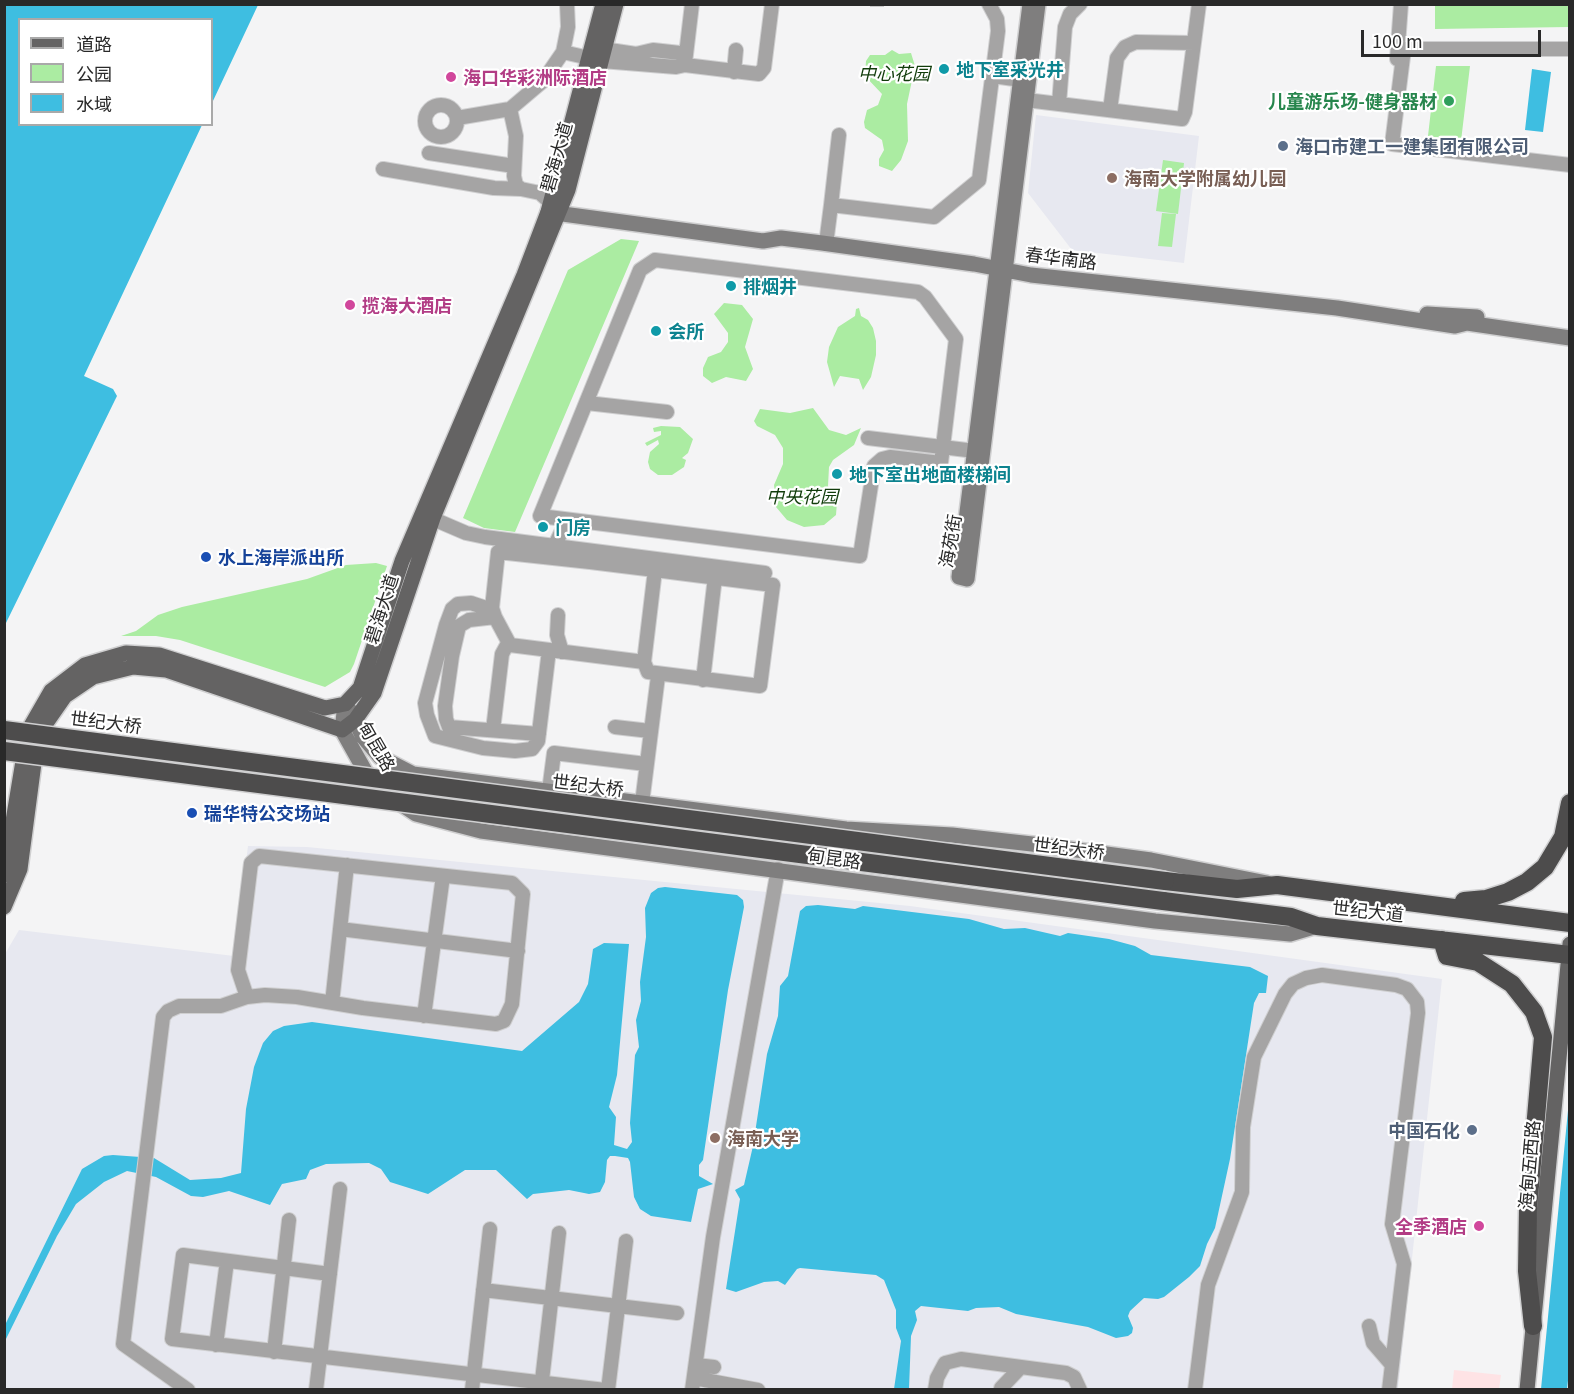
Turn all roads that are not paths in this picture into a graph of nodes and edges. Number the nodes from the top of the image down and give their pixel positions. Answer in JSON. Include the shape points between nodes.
{"nodes":[{"id":1,"x":603,"y":4,"type":"edge"},
{"id":2,"x":616,"y":4,"type":"edge"},
{"id":3,"x":692,"y":4,"type":"edge"},
{"id":4,"x":772,"y":4,"type":"edge"},
{"id":5,"x":989,"y":4,"type":"edge"},
{"id":6,"x":1030,"y":4,"type":"edge"},
{"id":7,"x":1038,"y":4,"type":"edge"},
{"id":8,"x":1080,"y":4,"type":"edge"},
{"id":9,"x":1199,"y":4,"type":"edge"},
{"id":10,"x":1401,"y":4,"type":"edge"},
{"id":11,"x":567,"y":6,"type":"edge"},
{"id":12,"x":1194,"y":43,"type":"junction"},
{"id":13,"x":1569,"y":49,"type":"edge"},
{"id":14,"x":736,"y":50,"type":"dead end"},
{"id":15,"x":562,"y":52,"type":"junction"},
{"id":16,"x":597,"y":54,"type":"junction"},
{"id":17,"x":685,"y":65,"type":"junction"},
{"id":18,"x":734,"y":72,"type":"junction"},
{"id":19,"x":993,"y":76,"type":"junction"},
{"id":20,"x":1024,"y":80,"type":"junction"},
{"id":21,"x":1022,"y":99,"type":"junction"},
{"id":22,"x":1059,"y":104,"type":"junction"},
{"id":23,"x":510,"y":109,"type":"junction"},
{"id":24,"x":1110,"y":110,"type":"junction"},
{"id":25,"x":457,"y":118,"type":"dead end"},
{"id":26,"x":839,"y":135,"type":"dead end"},
{"id":27,"x":1391,"y":139,"type":"junction"},
{"id":28,"x":1456,"y":146,"type":"dead end"},
{"id":29,"x":429,"y":153,"type":"dead end"},
{"id":30,"x":1569,"y":165,"type":"edge"},
{"id":31,"x":514,"y":166,"type":"junction"},
{"id":32,"x":383,"y":169,"type":"dead end"},
{"id":33,"x":521,"y":189,"type":"junction"},
{"id":34,"x":831,"y":205,"type":"junction"},
{"id":35,"x":556,"y":208,"type":"junction"},
{"id":36,"x":826,"y":241,"type":"junction"},
{"id":37,"x":1002,"y":265,"type":"junction"},
{"id":38,"x":1569,"y":328,"type":"edge"},
{"id":39,"x":1569,"y":338,"type":"edge"},
{"id":40,"x":587,"y":403,"type":"junction"},
{"id":41,"x":667,"y":412,"type":"dead end"},
{"id":42,"x":868,"y":438,"type":"dead end"},
{"id":43,"x":943,"y":448,"type":"junction"},
{"id":44,"x":979,"y":452,"type":"junction"},
{"id":45,"x":427,"y":516,"type":"junction"},
{"id":46,"x":567,"y":520,"type":"junction"},
{"id":47,"x":554,"y":546,"type":"junction"},
{"id":48,"x":655,"y":570,"type":"junction"},
{"id":49,"x":765,"y":573,"type":"dead end"},
{"id":50,"x":715,"y":578,"type":"junction"},
{"id":51,"x":558,"y":615,"type":"dead end"},
{"id":52,"x":495,"y":617,"type":"junction"},
{"id":53,"x":508,"y":643,"type":"junction"},
{"id":54,"x":555,"y":651,"type":"junction"},
{"id":55,"x":644,"y":662,"type":"junction"},
{"id":56,"x":658,"y":676,"type":"junction"},
{"id":57,"x":703,"y":680,"type":"junction"},
{"id":58,"x":345,"y":704,"type":"junction"},
{"id":59,"x":356,"y":720,"type":"junction"},
{"id":60,"x":615,"y":727,"type":"dead end"},
{"id":61,"x":4,"y":730,"type":"edge"},
{"id":62,"x":342,"y":730,"type":"junction"},
{"id":63,"x":493,"y":730,"type":"junction"},
{"id":64,"x":650,"y":731,"type":"junction"},
{"id":65,"x":539,"y":734,"type":"junction"},
{"id":66,"x":4,"y":751,"type":"edge"},
{"id":67,"x":646,"y":764,"type":"junction"},
{"id":68,"x":487,"y":783,"type":"junction"},
{"id":69,"x":549,"y":791,"type":"junction"},
{"id":70,"x":642,"y":803,"type":"junction"},
{"id":71,"x":1569,"y":803,"type":"edge"},
{"id":72,"x":771,"y":820,"type":"junction"},
{"id":73,"x":481,"y":831,"type":"junction"},
{"id":74,"x":347,"y":865,"type":"junction"},
{"id":75,"x":772,"y":868,"type":"junction"},
{"id":76,"x":4,"y":875,"type":"edge"},
{"id":77,"x":443,"y":876,"type":"junction"},
{"id":78,"x":1165,"y":881,"type":"joint"},
{"id":79,"x":1277,"y":885,"type":"junction"},
{"id":80,"x":4,"y":907,"type":"edge"},
{"id":81,"x":1454,"y":907,"type":"junction"},
{"id":82,"x":1569,"y":923,"type":"edge"},
{"id":83,"x":1317,"y":926,"type":"junction"},
{"id":84,"x":340,"y":929,"type":"junction"},
{"id":85,"x":1442,"y":940,"type":"junction"},
{"id":86,"x":434,"y":941,"type":"junction"},
{"id":87,"x":518,"y":951,"type":"junction"},
{"id":88,"x":1569,"y":951,"type":"edge"},
{"id":89,"x":247,"y":997,"type":"junction"},
{"id":90,"x":332,"y":1003,"type":"junction"},
{"id":91,"x":424,"y":1016,"type":"junction"},
{"id":92,"x":340,"y":1188,"type":"dead end"},
{"id":93,"x":289,"y":1220,"type":"dead end"},
{"id":94,"x":490,"y":1229,"type":"dead end"},
{"id":95,"x":559,"y":1233,"type":"dead end"},
{"id":96,"x":626,"y":1241,"type":"dead end"},
{"id":97,"x":227,"y":1261,"type":"junction"},
{"id":98,"x":284,"y":1268,"type":"junction"},
{"id":99,"x":330,"y":1274,"type":"junction"},
{"id":100,"x":483,"y":1290,"type":"junction"},
{"id":101,"x":551,"y":1298,"type":"junction"},
{"id":102,"x":618,"y":1307,"type":"junction"},
{"id":103,"x":677,"y":1313,"type":"dead end"},
{"id":104,"x":1368,"y":1326,"type":"dead end"},
{"id":105,"x":1533,"y":1326,"type":"junction"},
{"id":106,"x":216,"y":1345,"type":"junction"},
{"id":107,"x":274,"y":1352,"type":"junction"},
{"id":108,"x":320,"y":1358,"type":"junction"},
{"id":109,"x":1389,"y":1361,"type":"junction"},
{"id":110,"x":714,"y":1367,"type":"dead end"},
{"id":111,"x":1019,"y":1368,"type":"junction"},
{"id":112,"x":473,"y":1374,"type":"junction"},
{"id":113,"x":696,"y":1380,"type":"edge"},
{"id":114,"x":541,"y":1386,"type":"edge"},
{"id":115,"x":1001,"y":1388,"type":"dead end"},
{"id":116,"x":188,"y":1389,"type":"edge"},
{"id":117,"x":316,"y":1389,"type":"edge"},
{"id":118,"x":472,"y":1389,"type":"edge"},
{"id":119,"x":606,"y":1389,"type":"edge"},
{"id":120,"x":758,"y":1389,"type":"edge"},
{"id":121,"x":935,"y":1389,"type":"edge"},
{"id":122,"x":939,"y":1389,"type":"edge"},
{"id":123,"x":1078,"y":1389,"type":"edge"},
{"id":124,"x":1195,"y":1389,"type":"edge"},
{"id":125,"x":1200,"y":1389,"type":"edge"},
{"id":126,"x":1383,"y":1389,"type":"edge"},
{"id":127,"x":1389,"y":1389,"type":"edge"},
{"id":128,"x":1527,"y":1389,"type":"edge"}],
"edges":[{"from":1,"to":16,"type":"main road","name":"碧海大道"},
{"from":2,"to":16,"type":"main road","name":"碧海大道"},
{"from":3,"to":17,"type":"street"},
{"from":4,"to":18,"type":"street","via":[[763,70],[757,74]]},
{"from":5,"to":19,"type":"street","via":[[998,25]]},
{"from":6,"to":20,"type":"street","name":"海苑街"},
{"from":7,"to":20,"type":"street","name":"海苑街"},
{"from":8,"to":22,"type":"street","via":[[1065,27]]},
{"from":9,"to":12,"type":"street"},
{"from":10,"to":27,"type":"street"},
{"from":11,"to":15,"type":"street","via":[[568,27]]},
{"from":12,"to":24,"type":"street","via":[[1136,42],[1125,47],[1117,58]]},
{"from":12,"to":24,"type":"street","via":[[1182,118]]},
{"from":13,"to":27,"type":"street","via":[[1404,49]]},
{"from":14,"to":18,"type":"street"},
{"from":15,"to":16,"type":"street"},
{"from":15,"to":23,"type":"street","via":[[543,81]]},
{"from":16,"to":17,"type":"street","via":[[645,58],[680,53]]},
{"from":16,"to":35,"type":"main road","name":"碧海大道"},
{"from":17,"to":18,"type":"street"},
{"from":19,"to":20,"type":"street"},
{"from":19,"to":34,"type":"street","via":[[979,180],[934,217]]},
{"from":20,"to":21,"type":"street","name":"海苑街"},
{"from":21,"to":22,"type":"street"},
{"from":21,"to":37,"type":"street","name":"海苑街"},
{"from":22,"to":24,"type":"street"},
{"from":23,"to":25,"type":"street"},
{"from":23,"to":31,"type":"street","via":[[516,136]]},
{"from":26,"to":34,"type":"street"},
{"from":27,"to":28,"type":"street"},
{"from":27,"to":30,"type":"street","via":[[1392,144]]},
{"from":29,"to":31,"type":"street"},
{"from":31,"to":33,"type":"street","via":[[516,185]]},
{"from":32,"to":33,"type":"street"},
{"from":33,"to":35,"type":"street","via":[[540,193]]},
{"from":34,"to":36,"type":"street"},
{"from":35,"to":36,"type":"street","name":"春华南路","via":[[764,241]]},
{"from":35,"to":45,"type":"main road","name":"碧海大道"},
{"from":36,"to":37,"type":"street","name":"春华南路"},
{"from":37,"to":38,"type":"street","name":"春华南路","via":[[1208,284],[1442,316],[1449,313]]},
{"from":37,"to":39,"type":"street","name":"春华南路"},
{"from":37,"to":44,"type":"street","name":"海苑街"},
{"from":40,"to":41,"type":"street"},
{"from":40,"to":43,"type":"street","via":[[640,270],[650,262],[918,292],[956,339]]},
{"from":40,"to":46,"type":"street","via":[[540,516]]},
{"from":42,"to":43,"type":"street"},
{"from":43,"to":44,"type":"street"},
{"from":43,"to":46,"type":"street","via":[[940,463],[890,457],[874,466],[860,556]]},
{"from":44,"to":44,"type":"street","name":"海苑街","via":[[967,579],[959,578]]},
{"from":45,"to":47,"type":"street","via":[[466,533]]},
{"from":45,"to":58,"type":"main road","name":"碧海大道","via":[[402,561],[360,688]]},
{"from":45,"to":59,"type":"main road","name":"碧海大道","via":[[374,693]]},
{"from":46,"to":47,"type":"street"},
{"from":47,"to":49,"type":"street"},
{"from":48,"to":50,"type":"street"},
{"from":48,"to":52,"type":"street","via":[[498,552],[492,608]]},
{"from":48,"to":55,"type":"street"},
{"from":50,"to":57,"type":"street"},
{"from":50,"to":57,"type":"street","via":[[773,585],[760,686]]},
{"from":51,"to":54,"type":"street"},
{"from":52,"to":53,"type":"street"},
{"from":52,"to":63,"type":"street","via":[[469,620],[459,626],[445,706],[449,727]]},
{"from":52,"to":65,"type":"street","via":[[486,608],[471,603],[452,609],[425,703],[432,733],[459,744],[522,752],[536,746]]},
{"from":53,"to":54,"type":"street"},
{"from":53,"to":63,"type":"street","via":[[502,654]]},
{"from":54,"to":55,"type":"street"},
{"from":54,"to":65,"type":"street"},
{"from":55,"to":56,"type":"street","via":[[648,672]]},
{"from":56,"to":57,"type":"street"},
{"from":56,"to":64,"type":"street"},
{"from":58,"to":59,"type":"street","name":"甸昆路"},
{"from":58,"to":62,"type":"street","name":"甸昆路"},
{"from":58,"to":76,"type":"main road","via":[[325,708],[159,655],[126,653],[86,665],[51,691],[28,731]]},
{"from":59,"to":62,"type":"main road","name":"碧海大道"},
{"from":59,"to":68,"type":"street","name":"甸昆路","via":[[363,737],[380,757],[399,769]]},
{"from":60,"to":64,"type":"street"},
{"from":61,"to":78,"type":"highway","name":"世纪大桥","bridge":true},
{"from":62,"to":73,"type":"street","name":"甸昆路","via":[[374,782],[405,808]]},
{"from":62,"to":80,"type":"main road","via":[[166,670],[133,667],[93,677],[65,696],[42,729],[20,869]]},
{"from":63,"to":65,"type":"street"},
{"from":64,"to":67,"type":"street"},
{"from":66,"to":83,"type":"highway","name":"世纪大道","bridge":true,"via":[[1291,917]]},
{"from":67,"to":69,"type":"street","via":[[554,753]]},
{"from":67,"to":70,"type":"street"},
{"from":68,"to":69,"type":"street","name":"甸昆路"},
{"from":68,"to":73,"type":"street","via":[[474,805]]},
{"from":69,"to":70,"type":"street","name":"甸昆路"},
{"from":70,"to":72,"type":"street","name":"甸昆路"},
{"from":71,"to":81,"type":"highway","via":[[1563,837],[1539,873],[1508,892]]},
{"from":72,"to":75,"type":"street","via":[[775,846]]},
{"from":72,"to":79,"type":"street","name":"甸昆路","via":[[1032,844],[1201,868]]},
{"from":73,"to":75,"type":"street","name":"甸昆路"},
{"from":74,"to":77,"type":"street"},
{"from":74,"to":84,"type":"street"},
{"from":74,"to":89,"type":"street","via":[[266,856],[251,863],[238,970]]},
{"from":75,"to":83,"type":"street","name":"甸昆路","via":[[1155,921],[1290,934]]},
{"from":75,"to":113,"type":"street","via":[[713,1237]]},
{"from":77,"to":86,"type":"street"},
{"from":77,"to":87,"type":"street","via":[[517,886],[524,900]]},
{"from":78,"to":79,"type":"highway","name":"世纪大道","via":[[1237,889]]},
{"from":79,"to":81,"type":"highway","name":"世纪大道"},
{"from":81,"to":82,"type":"highway","name":"世纪大道"},
{"from":83,"to":85,"type":"highway","name":"世纪大道"},
{"from":84,"to":86,"type":"street"},
{"from":84,"to":90,"type":"street"},
{"from":85,"to":88,"type":"highway","name":"世纪大道"},
{"from":85,"to":105,"type":"highway","via":[[1447,956],[1478,962],[1512,984],[1534,1012],[1543,1038],[1528,1209],[1527,1270]]},
{"from":86,"to":87,"type":"street"},
{"from":86,"to":91,"type":"street"},
{"from":87,"to":91,"type":"street","via":[[512,1004],[504,1021],[488,1024]]},
{"from":88,"to":105,"type":"main road","name":"海甸五西路"},
{"from":89,"to":90,"type":"street","via":[[297,997]]},
{"from":89,"to":116,"type":"street","via":[[221,1006],[178,1006],[163,1017],[123,1344]]},
{"from":90,"to":91,"type":"street"},
{"from":92,"to":99,"type":"street"},
{"from":93,"to":98,"type":"street"},
{"from":94,"to":100,"type":"street"},
{"from":95,"to":101,"type":"street"},
{"from":96,"to":102,"type":"street"},
{"from":97,"to":98,"type":"street"},
{"from":97,"to":106,"type":"street"},
{"from":97,"to":106,"type":"street","via":[[183,1255],[172,1340]]},
{"from":98,"to":99,"type":"street"},
{"from":98,"to":107,"type":"street"},
{"from":99,"to":108,"type":"street"},
{"from":100,"to":101,"type":"street"},
{"from":100,"to":112,"type":"street"},
{"from":101,"to":102,"type":"street"},
{"from":101,"to":114,"type":"street"},
{"from":102,"to":103,"type":"street"},
{"from":102,"to":119,"type":"street"},
{"from":104,"to":109,"type":"street","via":[[1373,1343]]},
{"from":105,"to":128,"type":"main road","name":"海甸五西路"},
{"from":106,"to":107,"type":"street"},
{"from":107,"to":108,"type":"street"},
{"from":108,"to":112,"type":"street"},
{"from":108,"to":117,"type":"street"},
{"from":109,"to":124,"type":"street","via":[[1404,1264],[1392,1224],[1417,1002],[1407,989],[1396,985],[1322,975],[1293,984],[1254,1057],[1243,1127],[1242,1192],[1208,1285]]},
{"from":109,"to":125,"type":"street","via":[[1398,1263],[1387,1223],[1413,1011],[1407,998],[1395,991],[1322,981],[1298,988],[1290,997],[1259,1058],[1248,1128],[1246,1196],[1213,1286]]},
{"from":109,"to":126,"type":"street"},
{"from":109,"to":127,"type":"street"},
{"from":110,"to":113,"type":"street"},
{"from":111,"to":115,"type":"street"},
{"from":111,"to":121,"type":"street","via":[[952,1360],[940,1369]]},
{"from":111,"to":122,"type":"street","via":[[953,1365],[944,1372]]},
{"from":111,"to":123,"type":"street","via":[[1065,1378]]},
{"from":112,"to":114,"type":"street"},
{"from":112,"to":118,"type":"street"},
{"from":113,"to":120,"type":"street"},
{"from":114,"to":119,"type":"street"}]}
